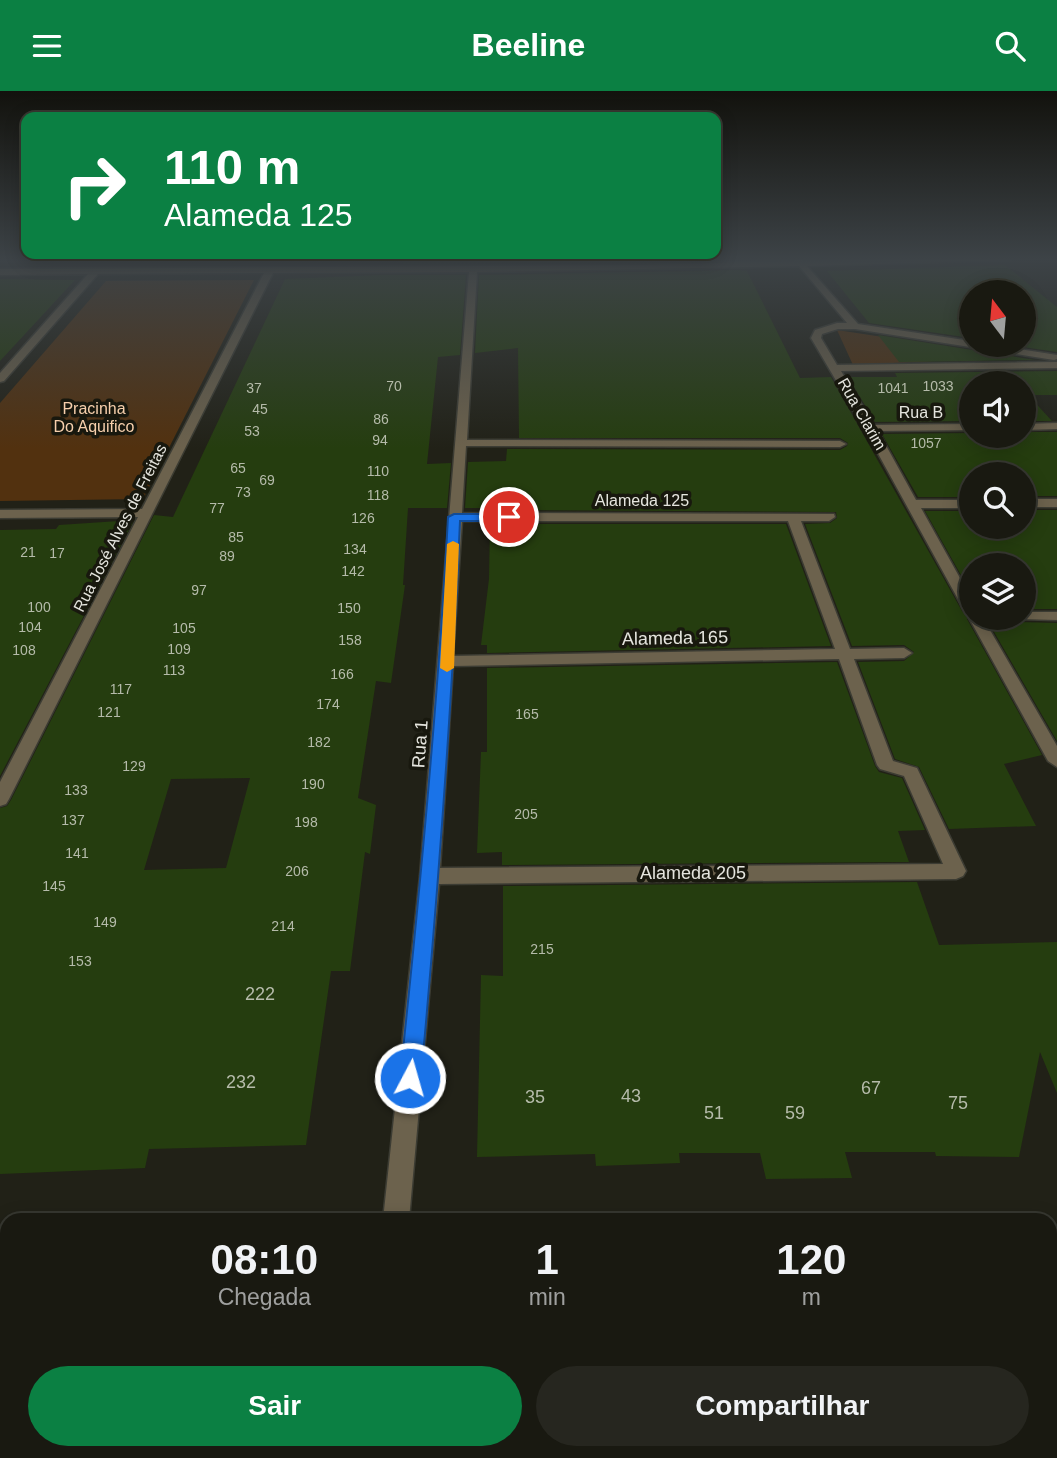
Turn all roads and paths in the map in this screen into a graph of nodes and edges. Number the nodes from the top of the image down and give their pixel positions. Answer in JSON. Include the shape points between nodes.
{"nodes":[{"id":1,"x":51,"y":322,"type":"edge"},
{"id":2,"x":244,"y":322,"type":"edge"},
{"id":3,"x":469,"y":322,"type":"edge"},
{"id":4,"x":851,"y":322,"type":"edge"},
{"id":5,"x":855,"y":326,"type":"junction"},
{"id":6,"x":959,"y":342,"type":"edge"},
{"id":7,"x":1036,"y":354,"type":"edge"},
{"id":8,"x":1057,"y":357,"type":"edge"},
{"id":9,"x":1057,"y":365,"type":"edge"},
{"id":10,"x":836,"y":368,"type":"junction"},
{"id":11,"x":0,"y":379,"type":"edge"},
{"id":12,"x":1057,"y":426,"type":"edge"},
{"id":13,"x":959,"y":427,"type":"edge"},
{"id":14,"x":1036,"y":427,"type":"edge"},
{"id":15,"x":870,"y":428,"type":"junction"},
{"id":16,"x":459,"y":443,"type":"junction"},
{"id":17,"x":840,"y":444,"type":"dead end"},
{"id":18,"x":1036,"y":503,"type":"edge"},
{"id":19,"x":1057,"y":503,"type":"edge"},
{"id":20,"x":912,"y":504,"type":"junction"},
{"id":21,"x":959,"y":504,"type":"edge"},
{"id":22,"x":148,"y":513,"type":"junction"},
{"id":23,"x":0,"y":514,"type":"edge"},
{"id":24,"x":454,"y":517,"type":"junction"},
{"id":25,"x":793,"y":517,"type":"junction"},
{"id":26,"x":830,"y":517,"type":"dead end"},
{"id":27,"x":959,"y":588,"type":"edge"},
{"id":28,"x":1036,"y":616,"type":"edge"},
{"id":29,"x":1057,"y":616,"type":"edge"},
{"id":30,"x":983,"y":630,"type":"edge"},
{"id":31,"x":904,"y":653,"type":"dead end"},
{"id":32,"x":845,"y":654,"type":"junction"},
{"id":33,"x":447,"y":661,"type":"junction"},
{"id":34,"x":1057,"y":761,"type":"edge"},
{"id":35,"x":0,"y":799,"type":"edge"},
{"id":36,"x":430,"y":876,"type":"junction"},
{"id":37,"x":397,"y":1213,"type":"edge"}],
"edges":[{"from":1,"to":11,"type":"street"},
{"from":2,"to":22,"type":"street","name":"Rua José Alves de Freitas"},
{"from":3,"to":16,"type":"street","name":"Rua 1"},
{"from":4,"to":5,"type":"street"},
{"from":5,"to":6,"type":"street"},
{"from":5,"to":10,"type":"street","name":"Rua Clarim","via":[[818,333],[816,338]]},
{"from":7,"to":8,"type":"street"},
{"from":9,"to":10,"type":"street"},
{"from":10,"to":15,"type":"street","name":"Rua Clarim"},
{"from":12,"to":14,"type":"street"},
{"from":13,"to":15,"type":"street","name":"Rua B"},
{"from":15,"to":20,"type":"street","name":"Rua Clarim"},
{"from":16,"to":17,"type":"street"},
{"from":16,"to":24,"type":"street","name":"Rua 1"},
{"from":18,"to":19,"type":"street"},
{"from":20,"to":21,"type":"street"},
{"from":20,"to":27,"type":"street","name":"Rua Clarim"},
{"from":22,"to":23,"type":"street"},
{"from":22,"to":35,"type":"street","name":"Rua José Alves de Freitas"},
{"from":24,"to":25,"type":"street","name":"Alameda 125"},
{"from":24,"to":33,"type":"street","name":"Rua 1"},
{"from":25,"to":26,"type":"street","name":"Alameda 125"},
{"from":25,"to":32,"type":"street"},
{"from":28,"to":29,"type":"street"},
{"from":30,"to":34,"type":"street"},
{"from":31,"to":32,"type":"street","name":"Alameda 165"},
{"from":32,"to":33,"type":"street","name":"Alameda 165"},
{"from":32,"to":36,"type":"street","name":"Alameda 205","via":[[886,765],[911,772],[956,871]]},
{"from":33,"to":36,"type":"street","name":"Rua 1"},
{"from":36,"to":37,"type":"street","name":"Rua 1"}]}
